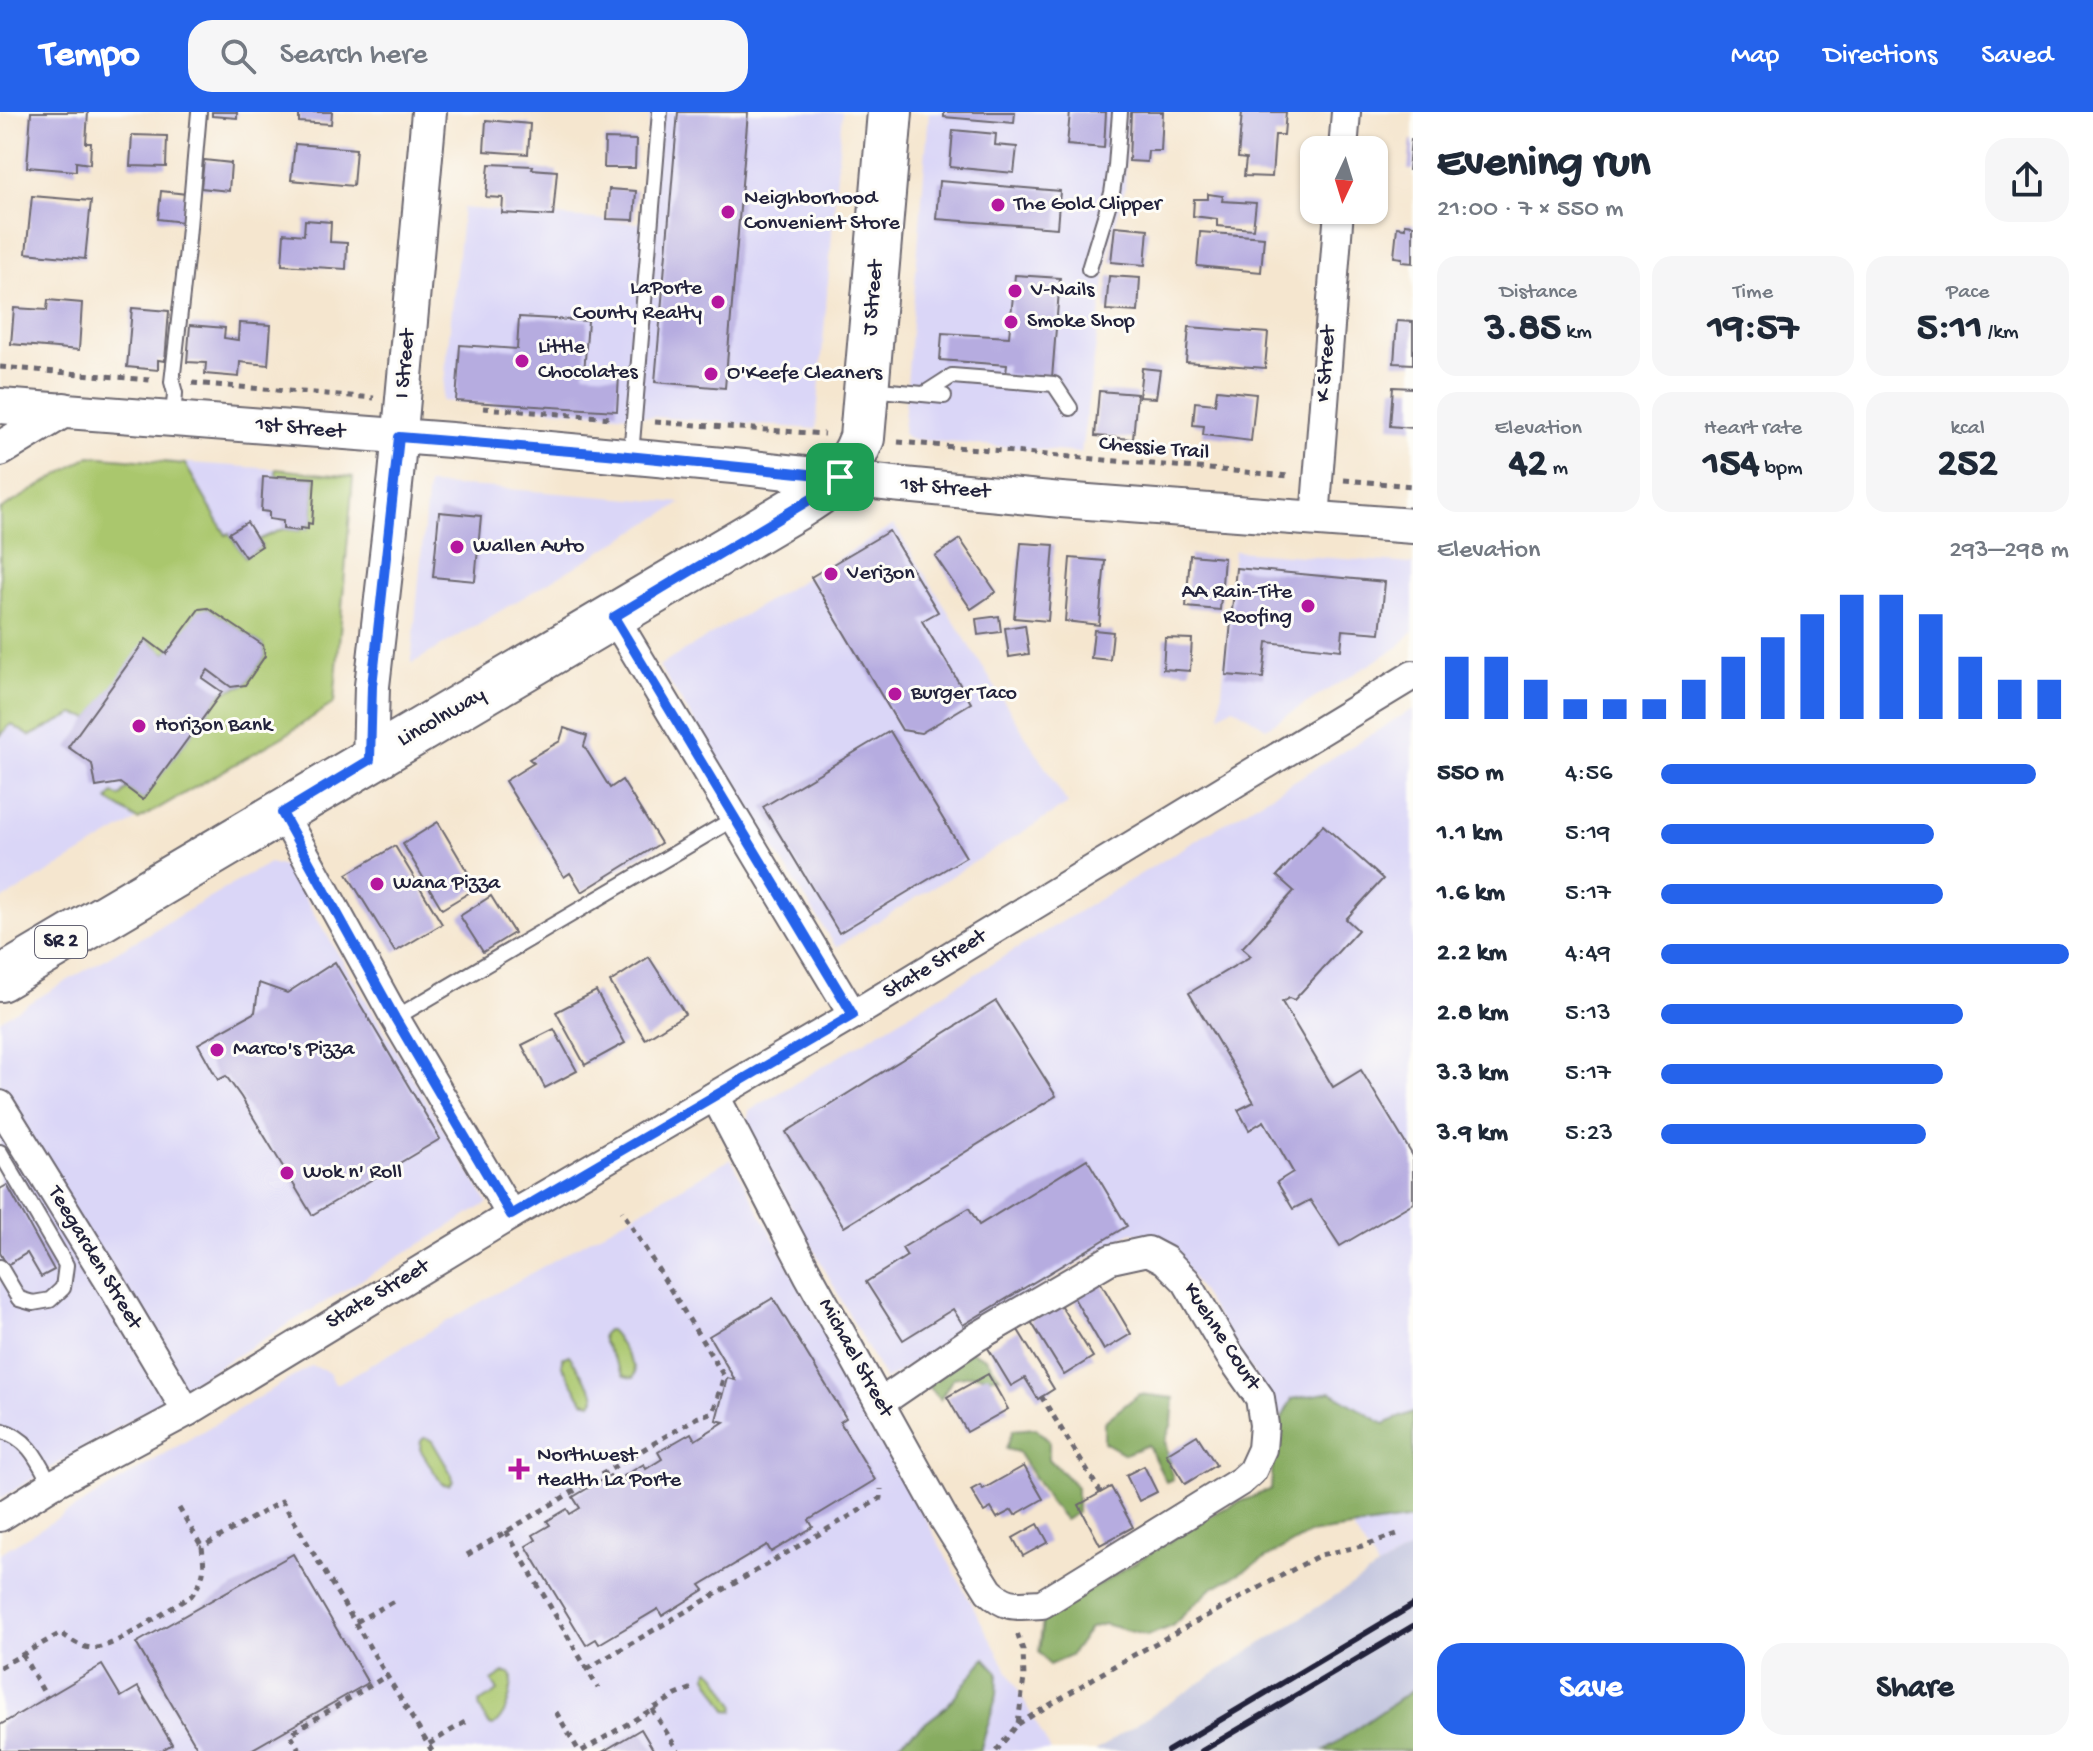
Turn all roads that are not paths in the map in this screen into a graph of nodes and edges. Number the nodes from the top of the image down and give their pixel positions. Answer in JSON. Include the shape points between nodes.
{"nodes":[{"id":1,"x":199,"y":112,"type":"edge"},
{"id":2,"x":429,"y":112,"type":"edge"},
{"id":3,"x":660,"y":112,"type":"edge"},
{"id":4,"x":890,"y":112,"type":"edge"},
{"id":5,"x":1120,"y":112,"type":"edge"},
{"id":6,"x":1346,"y":112,"type":"edge"},
{"id":7,"x":1344,"y":136,"type":"edge"},
{"id":8,"x":1338,"y":224,"type":"edge"},
{"id":9,"x":1089,"y":269,"type":"dead end"},
{"id":10,"x":867,"y":389,"type":"junction"},
{"id":11,"x":924,"y":394,"type":"junction"},
{"id":12,"x":944,"y":396,"type":"dead end"},
{"id":13,"x":0,"y":406,"type":"edge"},
{"id":14,"x":1070,"y":408,"type":"dead end"},
{"id":15,"x":64,"y":410,"type":"junction"},
{"id":16,"x":173,"y":419,"type":"junction"},
{"id":17,"x":399,"y":437,"type":"junction"},
{"id":18,"x":0,"y":449,"type":"edge"},
{"id":19,"x":631,"y":456,"type":"junction"},
{"id":20,"x":840,"y":477,"type":"junction"},
{"id":21,"x":1315,"y":519,"type":"junction"},
{"id":22,"x":1413,"y":526,"type":"edge"},
{"id":23,"x":614,"y":617,"type":"junction"},
{"id":24,"x":1413,"y":675,"type":"edge"},
{"id":25,"x":370,"y":760,"type":"junction"},
{"id":26,"x":282,"y":813,"type":"junction"},
{"id":27,"x":735,"y":818,"type":"junction"},
{"id":28,"x":0,"y":979,"type":"edge"},
{"id":29,"x":853,"y":1015,"type":"junction"},
{"id":30,"x":395,"y":1018,"type":"junction"},
{"id":31,"x":715,"y":1096,"type":"junction"},
{"id":32,"x":0,"y":1105,"type":"edge"},
{"id":33,"x":0,"y":1152,"type":"edge"},
{"id":34,"x":511,"y":1215,"type":"junction"},
{"id":35,"x":0,"y":1267,"type":"edge"},
{"id":36,"x":880,"y":1403,"type":"junction"},
{"id":37,"x":187,"y":1412,"type":"junction"},
{"id":38,"x":0,"y":1430,"type":"edge"},
{"id":39,"x":51,"y":1485,"type":"junction"},
{"id":40,"x":0,"y":1517,"type":"edge"},
{"id":41,"x":1010,"y":1604,"type":"joint"}],
"edges":[{"from":1,"to":16,"type":"lane","via":[[172,382]]},
{"from":2,"to":17,"type":"street","name":"I Street"},
{"from":3,"to":19,"type":"lane"},
{"from":4,"to":10,"type":"main road","name":"J Street","number":"SR 2"},
{"from":5,"to":9,"type":"lane","via":[[1112,193]]},
{"from":6,"to":7,"type":"street"},
{"from":8,"to":21,"type":"street","name":"K Street"},
{"from":10,"to":11,"type":"lane"},
{"from":10,"to":20,"type":"main road","name":"J Street","number":"SR 2","via":[[862,438]]},
{"from":11,"to":12,"type":"lane"},
{"from":11,"to":14,"type":"lane","via":[[952,376],[1054,384]]},
{"from":13,"to":15,"type":"street","name":"1st Street"},
{"from":15,"to":16,"type":"street","name":"1st Street"},
{"from":15,"to":18,"type":"street"},
{"from":16,"to":17,"type":"street","name":"1st Street"},
{"from":17,"to":19,"type":"street","name":"1st Street"},
{"from":17,"to":25,"type":"street","name":"I Street","via":[[372,686]]},
{"from":19,"to":20,"type":"street","name":"1st Street"},
{"from":20,"to":21,"type":"street","name":"1st Street"},
{"from":20,"to":23,"type":"main road","name":"Lincolnway","number":"SR 2"},
{"from":21,"to":22,"type":"street","name":"1st Street"},
{"from":23,"to":25,"type":"main road","name":"Lincolnway","number":"SR 2"},
{"from":23,"to":27,"type":"street"},
{"from":24,"to":29,"type":"street","name":"State Street"},
{"from":25,"to":26,"type":"main road","name":"Lincolnway","number":"SR 2"},
{"from":26,"to":28,"type":"main road","name":"Lincolnway","number":"SR 2"},
{"from":26,"to":30,"type":"street"},
{"from":27,"to":29,"type":"street"},
{"from":27,"to":30,"type":"lane"},
{"from":29,"to":31,"type":"street","name":"State Street"},
{"from":30,"to":34,"type":"street"},
{"from":31,"to":34,"type":"street","name":"State Street"},
{"from":31,"to":36,"type":"street","name":"Michael Street"},
{"from":32,"to":37,"type":"street","name":"Teegarden Street"},
{"from":33,"to":35,"type":"lane","via":[[66,1265],[63,1288],[50,1300],[19,1299]]},
{"from":34,"to":37,"type":"street","name":"State Street"},
{"from":36,"to":41,"type":"street","name":"Michael Street","via":[[989,1591]]},
{"from":36,"to":41,"type":"street","name":"Kuehne Court","via":[[975,1338],[1111,1259],[1148,1251],[1186,1281],[1260,1398],[1262,1449],[1252,1471],[1042,1604]]},
{"from":37,"to":39,"type":"street","name":"State Street"},
{"from":38,"to":39,"type":"lane","via":[[15,1434],[34,1453]]},
{"from":39,"to":40,"type":"street","name":"State Street"}]}
